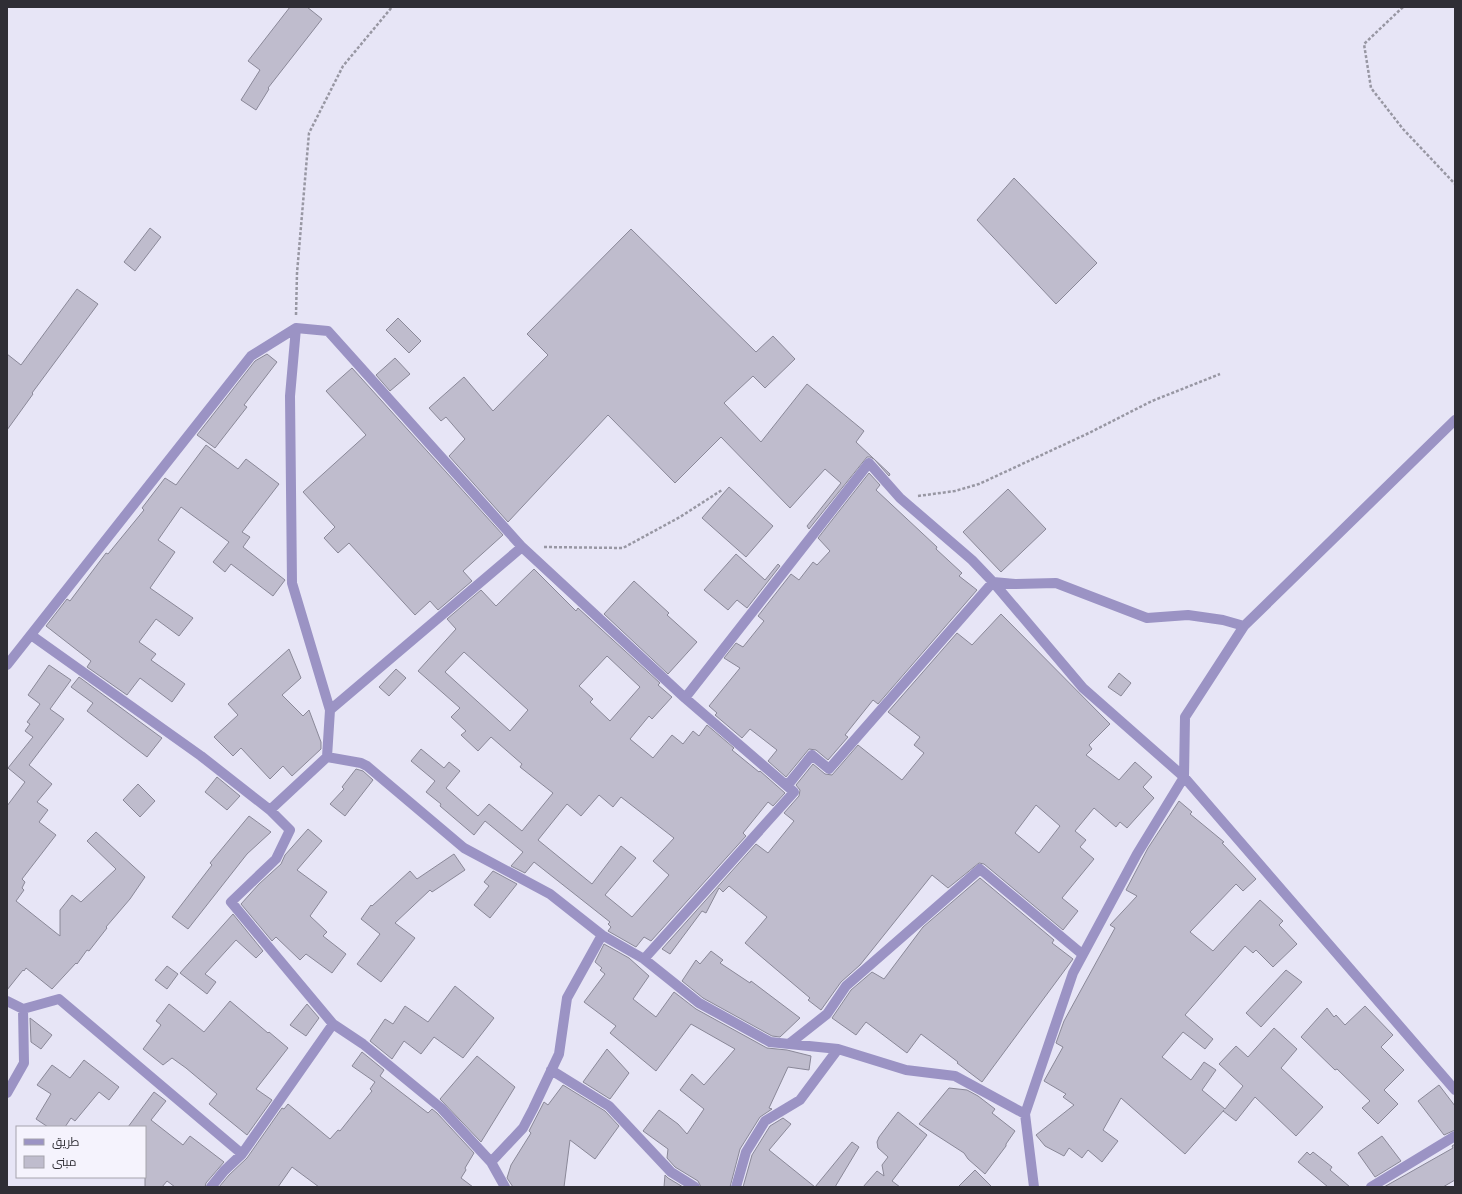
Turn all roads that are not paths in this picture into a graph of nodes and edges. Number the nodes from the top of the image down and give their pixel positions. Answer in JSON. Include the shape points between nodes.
{"nodes":[{"id":1,"x":296,"y":328,"type":"junction"},
{"id":2,"x":1455,"y":420,"type":"edge"},
{"id":3,"x":522,"y":547,"type":"junction"},
{"id":4,"x":992,"y":582,"type":"junction"},
{"id":5,"x":1244,"y":626,"type":"junction"},
{"id":6,"x":31,"y":635,"type":"junction"},
{"id":7,"x":7,"y":665,"type":"edge"},
{"id":8,"x":685,"y":698,"type":"junction"},
{"id":9,"x":330,"y":710,"type":"junction"},
{"id":10,"x":327,"y":757,"type":"junction"},
{"id":11,"x":1184,"y":777,"type":"junction"},
{"id":12,"x":786,"y":785,"type":"junction"},
{"id":13,"x":270,"y":810,"type":"junction"},
{"id":14,"x":602,"y":935,"type":"junction"},
{"id":15,"x":1082,"y":954,"type":"junction"},
{"id":16,"x":644,"y":958,"type":"junction"},
{"id":17,"x":7,"y":1001,"type":"edge"},
{"id":18,"x":23,"y":1009,"type":"junction"},
{"id":19,"x":333,"y":1024,"type":"junction"},
{"id":20,"x":789,"y":1044,"type":"junction"},
{"id":21,"x":838,"y":1049,"type":"junction"},
{"id":22,"x":551,"y":1070,"type":"junction"},
{"id":23,"x":1455,"y":1090,"type":"edge"},
{"id":24,"x":7,"y":1093,"type":"edge"},
{"id":25,"x":1025,"y":1114,"type":"junction"},
{"id":26,"x":1455,"y":1136,"type":"edge"},
{"id":27,"x":242,"y":1154,"type":"junction"},
{"id":28,"x":491,"y":1162,"type":"junction"},
{"id":29,"x":211,"y":1187,"type":"edge"},
{"id":30,"x":505,"y":1187,"type":"edge"},
{"id":31,"x":695,"y":1187,"type":"edge"},
{"id":32,"x":736,"y":1187,"type":"edge"},
{"id":33,"x":1034,"y":1187,"type":"edge"},
{"id":34,"x":1371,"y":1187,"type":"edge"}],
"edges":[{"from":1,"to":3,"type":"street","via":[[328,331]]},
{"from":1,"to":6,"type":"street","via":[[251,356]]},
{"from":1,"to":9,"type":"street","via":[[290,396],[292,583]]},
{"from":2,"to":5,"type":"street"},
{"from":3,"to":8,"type":"street"},
{"from":3,"to":9,"type":"street"},
{"from":4,"to":5,"type":"street","via":[[1056,583],[1147,618],[1188,615]]},
{"from":4,"to":8,"type":"street","via":[[972,560],[900,498],[869,463]]},
{"from":4,"to":11,"type":"street","via":[[1083,688]]},
{"from":4,"to":12,"type":"street","via":[[829,769],[812,755]]},
{"from":5,"to":11,"type":"street","via":[[1185,717]]},
{"from":6,"to":7,"type":"street"},
{"from":6,"to":13,"type":"street","via":[[201,756]]},
{"from":8,"to":12,"type":"street"},
{"from":9,"to":10,"type":"street"},
{"from":10,"to":13,"type":"street"},
{"from":10,"to":14,"type":"street","via":[[367,766],[464,848],[550,894]]},
{"from":11,"to":15,"type":"street","via":[[1137,854]]},
{"from":11,"to":23,"type":"street"},
{"from":12,"to":16,"type":"street","via":[[794,792]]},
{"from":13,"to":19,"type":"street","via":[[290,830],[276,859],[231,902]]},
{"from":14,"to":16,"type":"street"},
{"from":14,"to":22,"type":"street","via":[[567,998],[559,1054]]},
{"from":15,"to":20,"type":"street","via":[[980,869],[846,986],[827,1014]]},
{"from":15,"to":25,"type":"street","via":[[1073,973]]},
{"from":16,"to":20,"type":"street","via":[[700,1004],[770,1042]]},
{"from":17,"to":18,"type":"street"},
{"from":18,"to":24,"type":"street","via":[[24,1063]]},
{"from":18,"to":27,"type":"street","via":[[59,999]]},
{"from":19,"to":27,"type":"street"},
{"from":19,"to":28,"type":"street","via":[[363,1044],[441,1108]]},
{"from":20,"to":21,"type":"street"},
{"from":21,"to":25,"type":"street","via":[[906,1070],[955,1076]]},
{"from":21,"to":32,"type":"street","via":[[800,1100],[765,1121],[746,1152]]},
{"from":22,"to":28,"type":"street","via":[[523,1128]]},
{"from":22,"to":31,"type":"street","via":[[609,1106],[671,1172]]},
{"from":25,"to":33,"type":"street"},
{"from":26,"to":34,"type":"street"},
{"from":27,"to":29,"type":"street"},
{"from":28,"to":30,"type":"street"}]}
